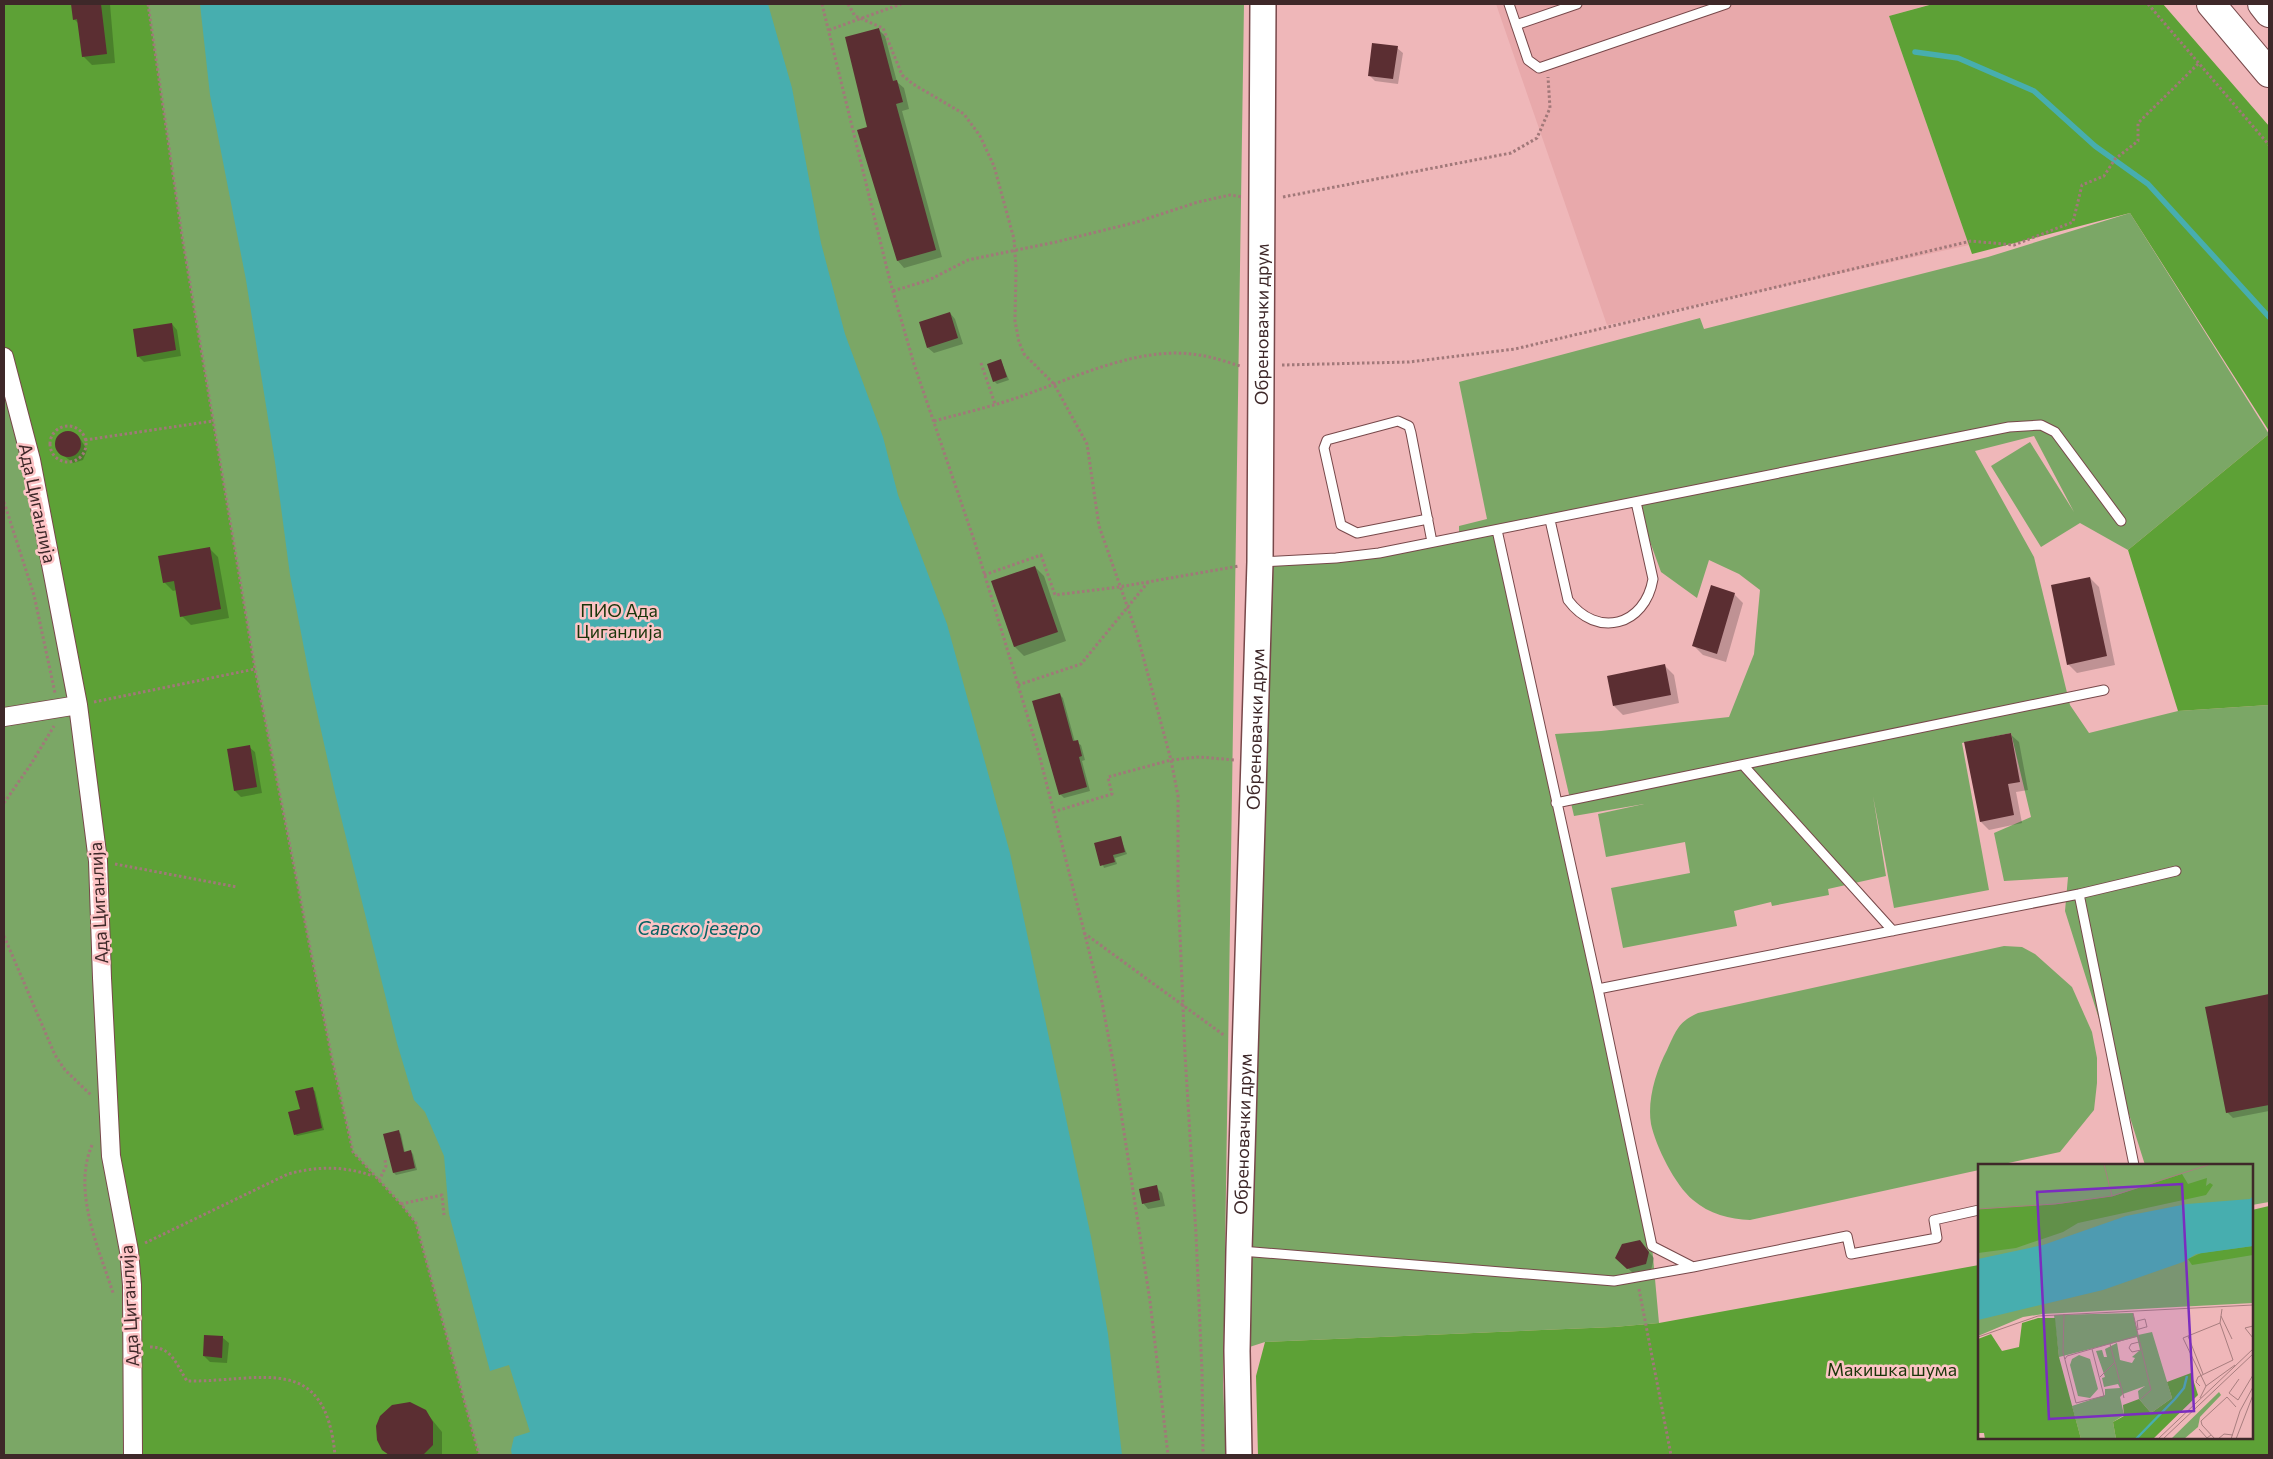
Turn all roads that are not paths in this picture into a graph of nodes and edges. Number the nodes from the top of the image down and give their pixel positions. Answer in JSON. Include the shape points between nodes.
{"nodes":[{"id":1,"x":1263,"y":4,"type":"edge"},
{"id":2,"x":1509,"y":4,"type":"edge"},
{"id":3,"x":1577,"y":4,"type":"edge"},
{"id":4,"x":1726,"y":4,"type":"edge"},
{"id":5,"x":2210,"y":4,"type":"edge"},
{"id":6,"x":2262,"y":4,"type":"edge"},
{"id":7,"x":2269,"y":12,"type":"edge"},
{"id":8,"x":1516,"y":25,"type":"junction"},
{"id":9,"x":2269,"y":73,"type":"edge"},
{"id":10,"x":4,"y":357,"type":"edge"},
{"id":11,"x":1636,"y":502,"type":"junction"},
{"id":12,"x":1428,"y":519,"type":"junction"},
{"id":13,"x":1550,"y":520,"type":"junction"},
{"id":14,"x":2121,"y":521,"type":"dead end"},
{"id":15,"x":1497,"y":530,"type":"junction"},
{"id":16,"x":1432,"y":542,"type":"junction"},
{"id":17,"x":1260,"y":562,"type":"junction"},
{"id":18,"x":2104,"y":690,"type":"dead end"},
{"id":19,"x":78,"y":705,"type":"junction"},
{"id":20,"x":4,"y":717,"type":"edge"},
{"id":21,"x":1744,"y":766,"type":"junction"},
{"id":22,"x":1556,"y":803,"type":"junction"},
{"id":23,"x":2176,"y":871,"type":"dead end"},
{"id":24,"x":2078,"y":894,"type":"junction"},
{"id":25,"x":1893,"y":930,"type":"junction"},
{"id":26,"x":1598,"y":989,"type":"junction"},
{"id":27,"x":2134,"y":1164,"type":"edge"},
{"id":28,"x":1978,"y":1210,"type":"edge"},
{"id":29,"x":1239,"y":1250,"type":"junction"},
{"id":30,"x":1693,"y":1267,"type":"junction"},
{"id":31,"x":133,"y":1455,"type":"edge"},
{"id":32,"x":1239,"y":1455,"type":"edge"}],
"edges":[{"from":1,"to":17,"type":"street","name":"Обреновачки друм"},
{"from":2,"to":8,"type":"lane"},
{"from":3,"to":8,"type":"lane"},
{"from":4,"to":8,"type":"lane","via":[[1539,68],[1528,60]]},
{"from":5,"to":9,"type":"main road"},
{"from":6,"to":7,"type":"main road"},
{"from":10,"to":19,"type":"street","name":"Ада Циганлија","via":[[31,460]]},
{"from":11,"to":13,"type":"lane"},
{"from":11,"to":13,"type":"lane","via":[[1653,579],[1651,592],[1636,613],[1612,623],[1599,623],[1587,618],[1568,600]]},
{"from":11,"to":14,"type":"lane","via":[[2010,427],[2041,425],[2055,432]]},
{"from":12,"to":12,"type":"lane","via":[[1409,426],[1398,421],[1331,438],[1325,443],[1341,526],[1357,533]]},
{"from":12,"to":16,"type":"lane"},
{"from":13,"to":15,"type":"lane"},
{"from":15,"to":16,"type":"lane"},
{"from":15,"to":22,"type":"lane"},
{"from":16,"to":17,"type":"lane","via":[[1336,558]]},
{"from":17,"to":29,"type":"street","name":"Обреновачки друм"},
{"from":18,"to":21,"type":"lane"},
{"from":19,"to":20,"type":"street"},
{"from":19,"to":31,"type":"street","name":"Ада Циганлија","via":[[98,861],[111,1156],[129,1251],[132,1285]]},
{"from":21,"to":22,"type":"lane"},
{"from":21,"to":25,"type":"lane"},
{"from":22,"to":26,"type":"lane"},
{"from":23,"to":24,"type":"lane"},
{"from":24,"to":25,"type":"lane"},
{"from":24,"to":27,"type":"lane"},
{"from":25,"to":26,"type":"lane"},
{"from":26,"to":30,"type":"lane","via":[[1652,1246]]},
{"from":28,"to":30,"type":"lane","via":[[1934,1220],[1937,1238],[1851,1254],[1847,1236]]},
{"from":29,"to":30,"type":"lane","via":[[1614,1281]]},
{"from":29,"to":32,"type":"street","name":"Обреновачки друм"}]}
